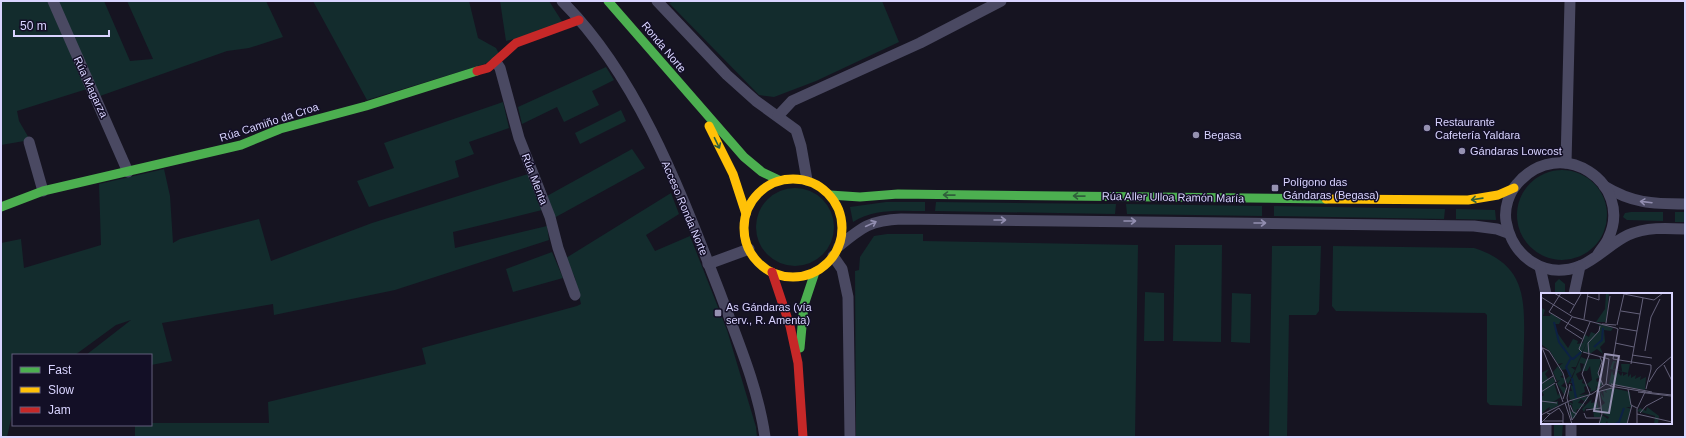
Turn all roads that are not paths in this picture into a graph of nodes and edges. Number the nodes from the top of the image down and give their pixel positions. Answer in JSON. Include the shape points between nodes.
{"nodes":[{"id":1,"x":53,"y":1,"type":"edge"},
{"id":2,"x":562,"y":1,"type":"edge"},
{"id":3,"x":608,"y":1,"type":"edge"},
{"id":4,"x":657,"y":1,"type":"edge"},
{"id":5,"x":1001,"y":1,"type":"edge"},
{"id":6,"x":1570,"y":1,"type":"edge"},
{"id":7,"x":579,"y":20,"type":"junction"},
{"id":8,"x":496,"y":62,"type":"junction"},
{"id":9,"x":700,"y":108,"type":"junction"},
{"id":10,"x":778,"y":116,"type":"junction"},
{"id":11,"x":29,"y":142,"type":"dead end"},
{"id":12,"x":1566,"y":163,"type":"junction"},
{"id":13,"x":128,"y":172,"type":"junction"},
{"id":14,"x":779,"y":180,"type":"junction"},
{"id":15,"x":807,"y":180,"type":"junction"},
{"id":16,"x":1604,"y":186,"type":"junction"},
{"id":17,"x":1514,"y":188,"type":"junction"},
{"id":18,"x":43,"y":191,"type":"junction"},
{"id":19,"x":830,"y":195,"type":"junction"},
{"id":20,"x":1685,"y":204,"type":"edge"},
{"id":21,"x":1,"y":207,"type":"edge"},
{"id":22,"x":746,"y":214,"type":"junction"},
{"id":23,"x":1685,"y":229,"type":"edge"},
{"id":24,"x":1508,"y":233,"type":"junction"},
{"id":25,"x":839,"y":246,"type":"junction"},
{"id":26,"x":749,"y":249,"type":"junction"},
{"id":27,"x":1598,"y":254,"type":"junction"},
{"id":28,"x":833,"y":256,"type":"junction"},
{"id":29,"x":708,"y":264,"type":"junction"},
{"id":30,"x":1580,"y":266,"type":"junction"},
{"id":31,"x":1540,"y":267,"type":"junction"},
{"id":32,"x":772,"y":272,"type":"junction"},
{"id":33,"x":815,"y":272,"type":"junction"},
{"id":34,"x":1546,"y":293,"type":"edge"},
{"id":35,"x":1574,"y":293,"type":"edge"},
{"id":36,"x":575,"y":295,"type":"dead end"},
{"id":37,"x":798,"y":363,"type":"junction"},
{"id":38,"x":1546,"y":424,"type":"edge"},
{"id":39,"x":1571,"y":424,"type":"edge"},
{"id":40,"x":765,"y":437,"type":"edge"},
{"id":41,"x":803,"y":437,"type":"edge"},
{"id":42,"x":850,"y":437,"type":"edge"},
{"id":43,"x":1546,"y":437,"type":"edge"},
{"id":44,"x":1571,"y":437,"type":"edge"}],
"edges":[{"from":1,"to":13,"type":"street","name":"Rúa Magarza"},
{"from":2,"to":7,"type":"street","name":"Acceso Ronda Norte"},
{"from":3,"to":9,"type":"main road","name":"Ronda Norte"},
{"from":4,"to":10,"type":"street","via":[[727,75],[756,101]]},
{"from":5,"to":10,"type":"street","via":[[920,42],[792,100]]},
{"from":6,"to":12,"type":"street"},
{"from":7,"to":8,"type":"main road","name":"Rúa Camiño da Croa","via":[[516,43]]},
{"from":7,"to":29,"type":"street","name":"Acceso Ronda Norte","via":[[626,83],[656,139]]},
{"from":8,"to":13,"type":"main road","name":"Rúa Camiño da Croa","via":[[488,68],[391,99],[280,129],[241,145]]},
{"from":8,"to":36,"type":"street","name":"Rúa Menta","via":[[500,68],[519,138],[550,217]]},
{"from":9,"to":14,"type":"main road","name":"Ronda Norte","via":[[716,123],[746,160],[760,172]]},
{"from":9,"to":22,"type":"main road","name":"Ronda Norte","one_way":true,"via":[[733,174]]},
{"from":10,"to":15,"type":"street","via":[[796,130]]},
{"from":11,"to":18,"type":"street"},
{"from":12,"to":16,"type":"street","name":"Rúa Aller Ulloa Ramón María","via":[[1587,170]]},
{"from":12,"to":17,"type":"street","name":"Rúa Aller Ulloa Ramón María","via":[[1555,162],[1539,166],[1524,175]]},
{"from":13,"to":18,"type":"main road","name":"Rúa Camiño da Croa"},
{"from":14,"to":15,"type":"main road","name":"Ronda Norte"},
{"from":14,"to":22,"type":"main road","name":"Ronda Norte","via":[[764,187],[753,199]]},
{"from":15,"to":19,"type":"main road","name":"Ronda Norte","via":[[820,186]]},
{"from":20,"to":16,"type":"street","name":"Rúa Aller Ulloa Ramón María","one_way":true,"via":[[1634,201]]},
{"from":16,"to":27,"type":"street","name":"Rúa Aller Ulloa Ramón María","via":[[1612,202],[1613,221],[1608,239]]},
{"from":17,"to":19,"type":"main road","name":"Rúa Aller Ulloa Ramón María","one_way":true,"via":[[1498,195],[1468,200]]},
{"from":17,"to":24,"type":"street","name":"Rúa Aller Ulloa Ramón María","via":[[1507,202]]},
{"from":18,"to":21,"type":"main road","name":"Rúa Camiño da Croa"},
{"from":19,"to":25,"type":"main road","name":"Ronda Norte","via":[[842,219]]},
{"from":22,"to":26,"type":"main road","name":"Ronda Norte","via":[[744,232]]},
{"from":23,"to":27,"type":"street","name":"Rúa Aller Ulloa Ramón María","via":[[1643,230],[1628,235]]},
{"from":25,"to":24,"type":"street","one_way":true,"via":[[856,232],[875,222],[901,219],[1450,225],[1498,229]]},
{"from":24,"to":31,"type":"street","name":"Rúa Aller Ulloa Ramón María","via":[[1527,259]]},
{"from":25,"to":28,"type":"main road","name":"Ronda Norte"},
{"from":26,"to":29,"type":"street"},
{"from":26,"to":32,"type":"main road","name":"Ronda Norte","via":[[762,266]]},
{"from":27,"to":30,"type":"street","name":"Rúa Aller Ulloa Ramón María"},
{"from":28,"to":33,"type":"main road","name":"Ronda Norte"},
{"from":28,"to":42,"type":"street","via":[[842,269],[848,297]]},
{"from":29,"to":40,"type":"street","name":"Acceso Ronda Norte","via":[[744,356]]},
{"from":30,"to":31,"type":"street","name":"Rúa Aller Ulloa Ramón María","via":[[1567,270]]},
{"from":30,"to":35,"type":"street"},
{"from":31,"to":34,"type":"street"},
{"from":32,"to":33,"type":"main road","name":"Ronda Norte","via":[[793,277]]},
{"from":32,"to":37,"type":"main road","via":[[790,326]]},
{"from":33,"to":37,"type":"main road","via":[[804,305]]},
{"from":37,"to":41,"type":"main road"},
{"from":38,"to":43,"type":"street"},
{"from":39,"to":44,"type":"street"}]}
